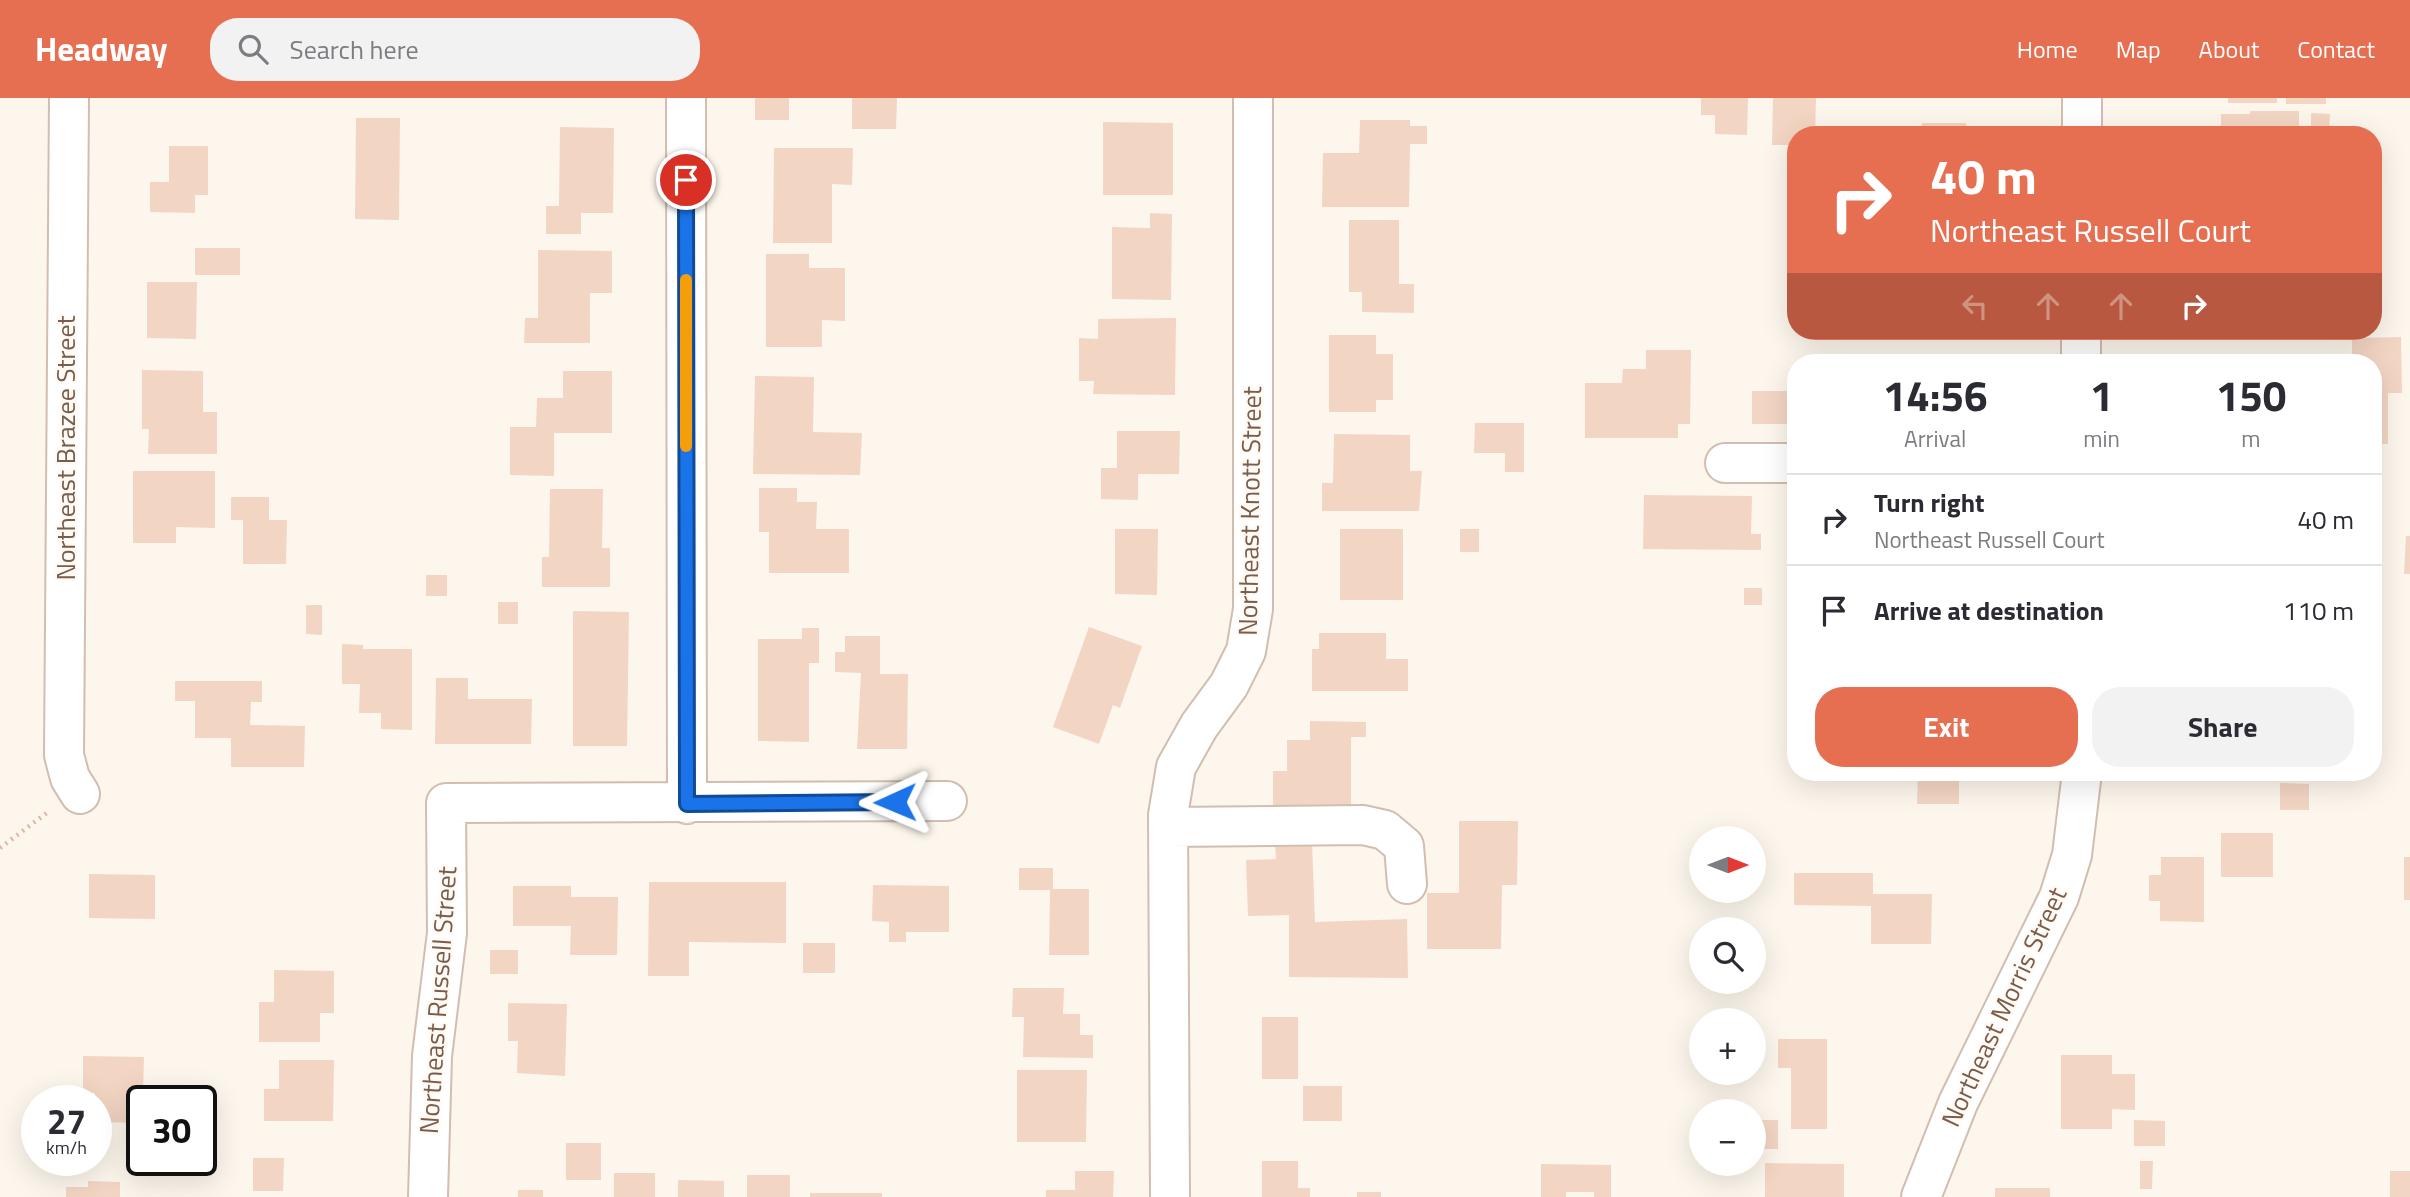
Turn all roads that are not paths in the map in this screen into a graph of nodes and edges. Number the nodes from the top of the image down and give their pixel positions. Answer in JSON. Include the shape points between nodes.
{"nodes":[{"id":1,"x":69,"y":98,"type":"edge"},
{"id":2,"x":686,"y":98,"type":"edge"},
{"id":3,"x":1253,"y":98,"type":"edge"},
{"id":4,"x":2082,"y":98,"type":"edge"},
{"id":5,"x":2082,"y":126,"type":"edge"},
{"id":6,"x":1725,"y":463,"type":"dead end"},
{"id":7,"x":1787,"y":463,"type":"edge"},
{"id":8,"x":2081,"y":781,"type":"edge"},
{"id":9,"x":80,"y":794,"type":"road end"},
{"id":10,"x":947,"y":801,"type":"dead end"},
{"id":11,"x":687,"y":804,"type":"junction"},
{"id":12,"x":1168,"y":827,"type":"junction"},
{"id":13,"x":1407,"y":884,"type":"dead end"},
{"id":14,"x":428,"y":1197,"type":"edge"},
{"id":15,"x":1170,"y":1197,"type":"edge"},
{"id":16,"x":1921,"y":1197,"type":"edge"}],
"edges":[{"from":1,"to":9,"type":"street","name":"Northeast Brazee Street","via":[[64,755]]},
{"from":2,"to":11,"type":"street"},
{"from":3,"to":12,"type":"street","name":"Northeast Knott Street","via":[[1253,610],[1247,650],[1176,766]]},
{"from":4,"to":5,"type":"street"},
{"from":6,"to":7,"type":"street"},
{"from":8,"to":16,"type":"street","name":"Northeast Morris Street","via":[[2071,855],[2059,897],[1958,1103]]},
{"from":10,"to":11,"type":"street"},
{"from":11,"to":14,"type":"street","name":"Northeast Russell Street","via":[[446,803],[447,933],[432,1056]]},
{"from":12,"to":13,"type":"street","via":[[1363,825],[1385,830],[1404,846]]},
{"from":12,"to":15,"type":"street","name":"Northeast Knott Street"}]}
